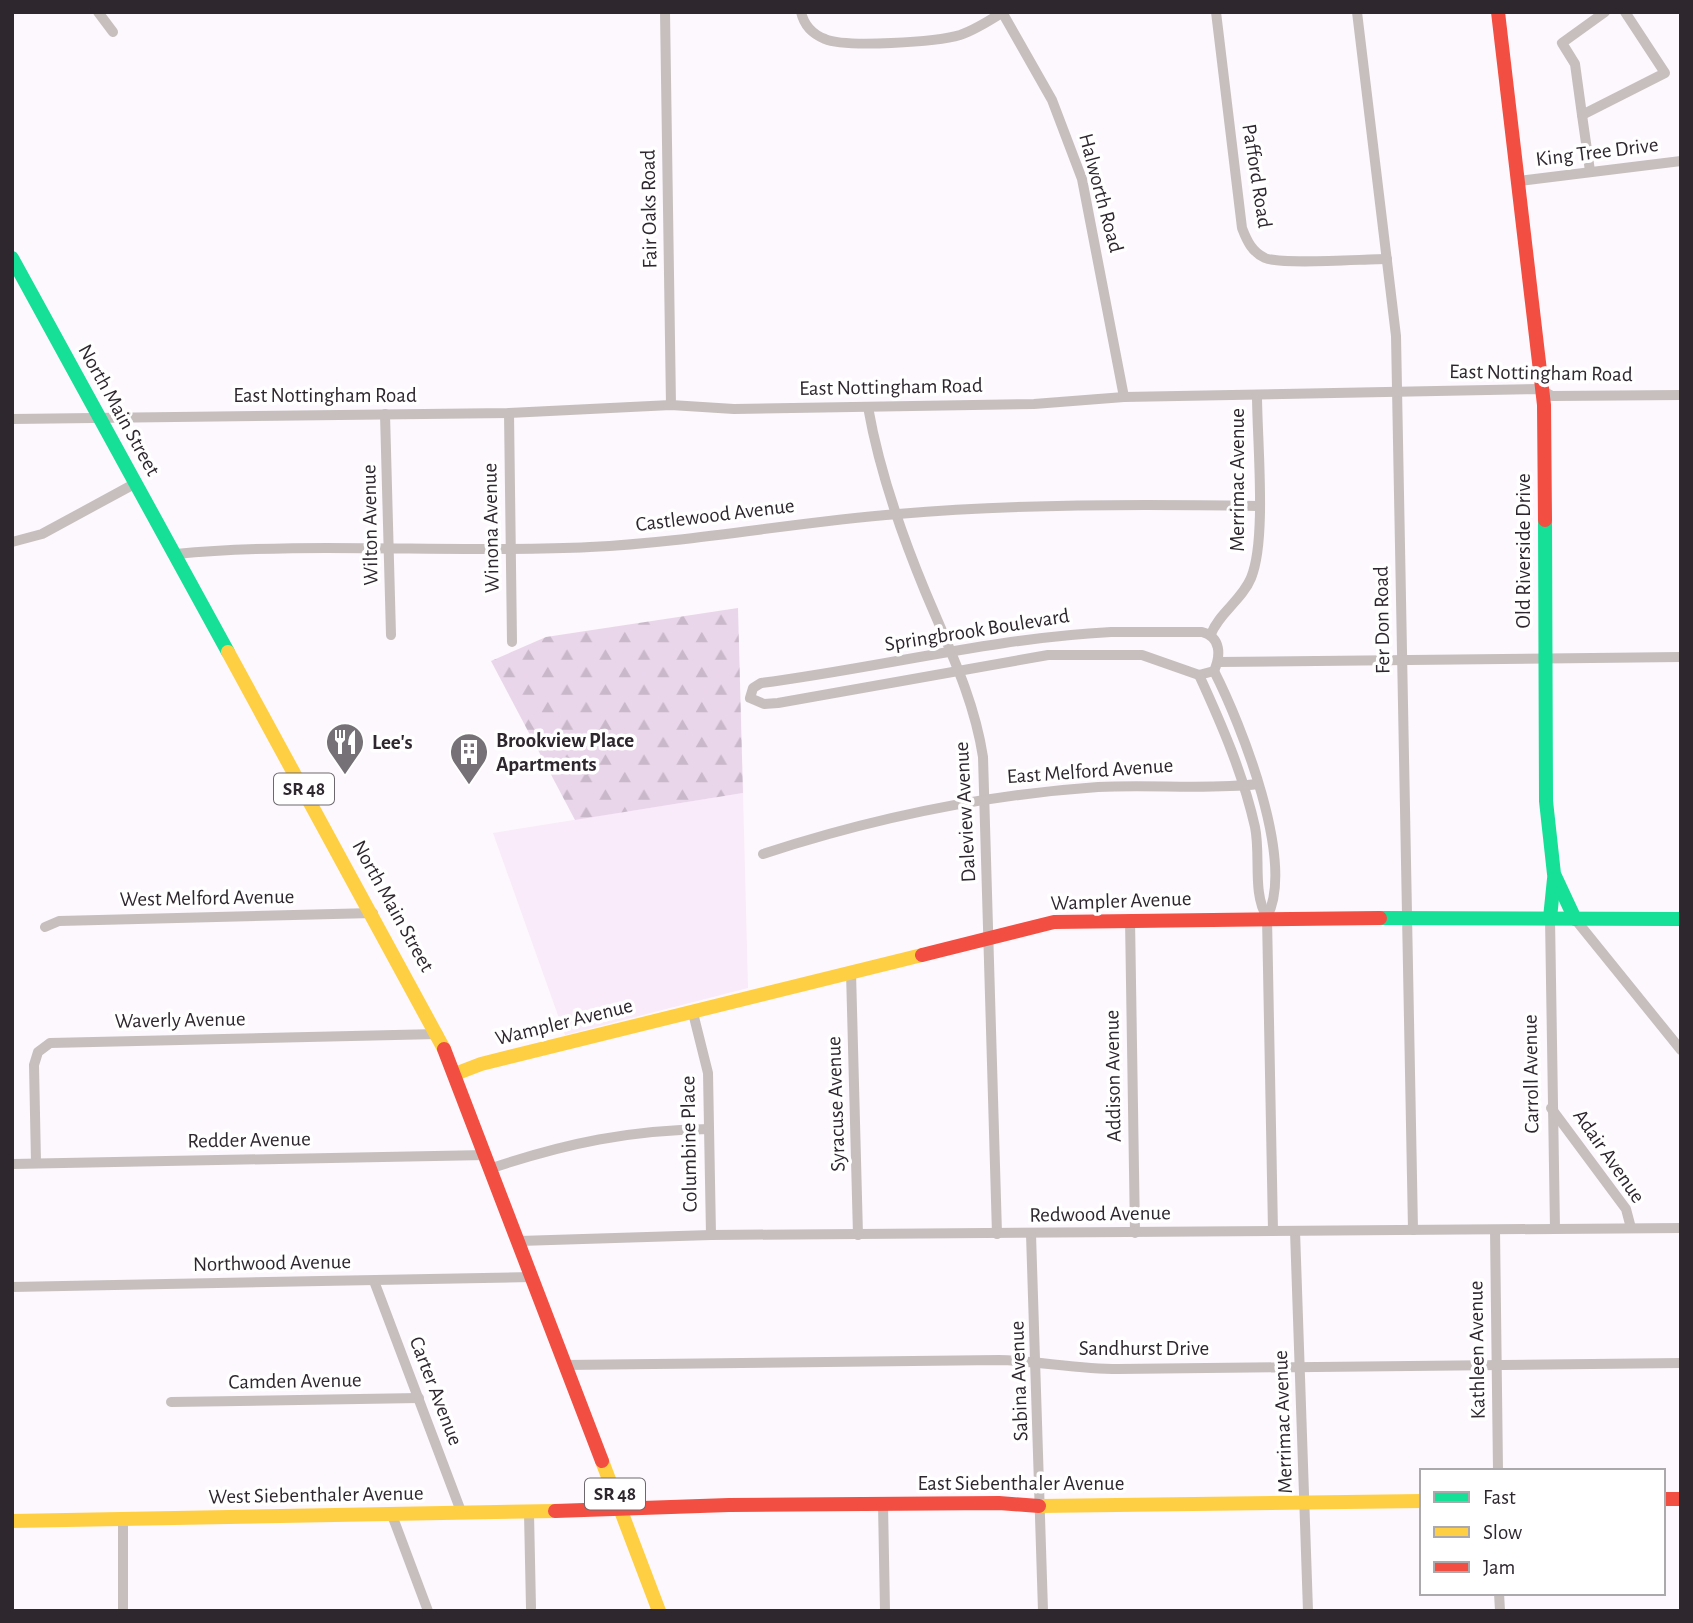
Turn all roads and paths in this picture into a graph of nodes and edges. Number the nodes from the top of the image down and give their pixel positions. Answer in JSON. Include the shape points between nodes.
{"nodes":[{"id":1,"x":98,"y":12,"type":"edge"},
{"id":2,"x":665,"y":12,"type":"edge"},
{"id":3,"x":801,"y":12,"type":"edge"},
{"id":4,"x":1002,"y":12,"type":"edge"},
{"id":5,"x":1216,"y":12,"type":"edge"},
{"id":6,"x":1357,"y":12,"type":"edge"},
{"id":7,"x":1498,"y":12,"type":"edge"},
{"id":8,"x":1605,"y":12,"type":"edge"},
{"id":9,"x":1625,"y":12,"type":"edge"},
{"id":10,"x":113,"y":32,"type":"dead end"},
{"id":11,"x":1582,"y":115,"type":"junction"},
{"id":12,"x":1681,"y":161,"type":"edge"},
{"id":13,"x":1590,"y":171,"type":"junction"},
{"id":14,"x":1519,"y":181,"type":"junction"},
{"id":15,"x":12,"y":259,"type":"edge"},
{"id":16,"x":1387,"y":259,"type":"junction"},
{"id":17,"x":1540,"y":388,"type":"junction"},
{"id":18,"x":1397,"y":391,"type":"junction"},
{"id":19,"x":1256,"y":395,"type":"junction"},
{"id":20,"x":1681,"y":395,"type":"edge"},
{"id":21,"x":1124,"y":397,"type":"junction"},
{"id":22,"x":671,"y":405,"type":"junction"},
{"id":23,"x":868,"y":407,"type":"junction"},
{"id":24,"x":385,"y":414,"type":"junction"},
{"id":25,"x":509,"y":414,"type":"junction"},
{"id":26,"x":99,"y":418,"type":"junction"},
{"id":27,"x":12,"y":419,"type":"edge"},
{"id":28,"x":135,"y":483,"type":"junction"},
{"id":29,"x":1258,"y":506,"type":"junction"},
{"id":30,"x":897,"y":514,"type":"junction"},
{"id":31,"x":12,"y":542,"type":"edge"},
{"id":32,"x":387,"y":548,"type":"junction"},
{"id":33,"x":510,"y":550,"type":"junction"},
{"id":34,"x":176,"y":554,"type":"junction"},
{"id":35,"x":1211,"y":634,"type":"junction"},
{"id":36,"x":391,"y":635,"type":"dead end"},
{"id":37,"x":512,"y":642,"type":"dead end"},
{"id":38,"x":951,"y":651,"type":"junction"},
{"id":39,"x":1681,"y":657,"type":"edge"},
{"id":40,"x":1545,"y":658,"type":"junction"},
{"id":41,"x":1402,"y":661,"type":"junction"},
{"id":42,"x":1216,"y":667,"type":"junction"},
{"id":43,"x":959,"y":670,"type":"junction"},
{"id":44,"x":1199,"y":675,"type":"junction"},
{"id":45,"x":1258,"y":784,"type":"junction"},
{"id":46,"x":1244,"y":786,"type":"junction"},
{"id":47,"x":987,"y":798,"type":"junction"},
{"id":48,"x":763,"y":854,"type":"dead end"},
{"id":49,"x":1554,"y":874,"type":"junction"},
{"id":50,"x":373,"y":913,"type":"junction"},
{"id":51,"x":1267,"y":917,"type":"junction"},
{"id":52,"x":1407,"y":918,"type":"junction"},
{"id":53,"x":1550,"y":918,"type":"junction"},
{"id":54,"x":1130,"y":919,"type":"junction"},
{"id":55,"x":1575,"y":919,"type":"junction"},
{"id":56,"x":1681,"y":919,"type":"edge"},
{"id":57,"x":44,"y":928,"type":"dead end"},
{"id":58,"x":990,"y":938,"type":"junction"},
{"id":59,"x":851,"y":972,"type":"junction"},
{"id":60,"x":693,"y":1013,"type":"junction"},
{"id":61,"x":438,"y":1034,"type":"junction"},
{"id":62,"x":1681,"y":1050,"type":"edge"},
{"id":63,"x":455,"y":1074,"type":"junction"},
{"id":64,"x":1551,"y":1108,"type":"junction"},
{"id":65,"x":709,"y":1129,"type":"junction"},
{"id":66,"x":489,"y":1162,"type":"junction"},
{"id":67,"x":36,"y":1163,"type":"junction"},
{"id":68,"x":12,"y":1164,"type":"edge"},
{"id":69,"x":1631,"y":1228,"type":"junction"},
{"id":70,"x":1681,"y":1228,"type":"edge"},
{"id":71,"x":1555,"y":1229,"type":"junction"},
{"id":72,"x":1413,"y":1230,"type":"junction"},
{"id":73,"x":1495,"y":1230,"type":"junction"},
{"id":74,"x":1273,"y":1231,"type":"junction"},
{"id":75,"x":1295,"y":1231,"type":"junction"},
{"id":76,"x":1135,"y":1233,"type":"junction"},
{"id":77,"x":997,"y":1234,"type":"junction"},
{"id":78,"x":1031,"y":1234,"type":"junction"},
{"id":79,"x":710,"y":1235,"type":"junction"},
{"id":80,"x":858,"y":1235,"type":"junction"},
{"id":81,"x":519,"y":1241,"type":"junction"},
{"id":82,"x":533,"y":1277,"type":"junction"},
{"id":83,"x":374,"y":1281,"type":"junction"},
{"id":84,"x":12,"y":1287,"type":"edge"},
{"id":85,"x":1037,"y":1362,"type":"junction"},
{"id":86,"x":1681,"y":1363,"type":"edge"},
{"id":87,"x":1497,"y":1364,"type":"junction"},
{"id":88,"x":565,"y":1365,"type":"junction"},
{"id":89,"x":1301,"y":1366,"type":"junction"},
{"id":90,"x":419,"y":1398,"type":"junction"},
{"id":91,"x":171,"y":1402,"type":"dead end"},
{"id":92,"x":1497,"y":1469,"type":"edge"},
{"id":93,"x":1420,"y":1501,"type":"edge"},
{"id":94,"x":1306,"y":1502,"type":"junction"},
{"id":95,"x":883,"y":1504,"type":"junction"},
{"id":96,"x":1042,"y":1506,"type":"junction"},
{"id":97,"x":620,"y":1509,"type":"junction"},
{"id":98,"x":529,"y":1513,"type":"junction"},
{"id":99,"x":462,"y":1514,"type":"junction"},
{"id":100,"x":392,"y":1515,"type":"junction"},
{"id":101,"x":123,"y":1519,"type":"junction"},
{"id":102,"x":12,"y":1521,"type":"edge"},
{"id":103,"x":531,"y":1608,"type":"dead end"},
{"id":104,"x":123,"y":1611,"type":"edge"},
{"id":105,"x":428,"y":1611,"type":"edge"},
{"id":106,"x":659,"y":1611,"type":"edge"},
{"id":107,"x":885,"y":1611,"type":"edge"},
{"id":108,"x":1043,"y":1611,"type":"edge"},
{"id":109,"x":1308,"y":1611,"type":"edge"}],
"edges":[{"from":1,"to":10,"type":"street"},
{"from":2,"to":22,"type":"street","name":"Fair Oaks Road"},
{"from":3,"to":4,"type":"street","via":[[813,32],[839,43],[943,39],[969,32]]},
{"from":4,"to":21,"type":"street","name":"Halworth Road","via":[[1052,100],[1082,179]]},
{"from":5,"to":16,"type":"street","name":"Pafford Road","via":[[1242,228],[1249,244],[1275,260]]},
{"from":6,"to":16,"type":"street","name":"Fer Don Road"},
{"from":7,"to":14,"type":"main road","name":"Old Riverside Drive"},
{"from":8,"to":11,"type":"street","via":[[1562,43],[1575,64]]},
{"from":9,"to":11,"type":"street","via":[[1665,73]]},
{"from":11,"to":13,"type":"street"},
{"from":12,"to":13,"type":"street","name":"King Tree Drive"},
{"from":13,"to":14,"type":"street","name":"King Tree Drive"},
{"from":14,"to":17,"type":"main road","name":"Old Riverside Drive"},
{"from":15,"to":26,"type":"main road","name":"North Main Street","number":"SR 48"},
{"from":16,"to":18,"type":"street","name":"Fer Don Road","via":[[1396,325]]},
{"from":17,"to":18,"type":"street","name":"East Nottingham Road"},
{"from":17,"to":20,"type":"street","name":"East Nottingham Road","via":[[1552,396]]},
{"from":17,"to":40,"type":"main road","name":"Old Riverside Drive","via":[[1544,405]]},
{"from":18,"to":19,"type":"street","name":"East Nottingham Road"},
{"from":18,"to":41,"type":"street","name":"Fer Don Road"},
{"from":19,"to":21,"type":"street","name":"East Nottingham Road"},
{"from":19,"to":29,"type":"street","name":"Merrimac Avenue"},
{"from":21,"to":23,"type":"street","name":"East Nottingham Road"},
{"from":22,"to":23,"type":"street","name":"East Nottingham Road"},
{"from":22,"to":25,"type":"street","name":"East Nottingham Road"},
{"from":23,"to":30,"type":"street","name":"Daleview Avenue"},
{"from":24,"to":25,"type":"street","name":"East Nottingham Road"},
{"from":24,"to":26,"type":"street","name":"East Nottingham Road"},
{"from":24,"to":32,"type":"street","name":"Wilton Avenue"},
{"from":25,"to":33,"type":"street","name":"Winona Avenue"},
{"from":26,"to":27,"type":"street","name":"East Nottingham Road"},
{"from":26,"to":28,"type":"main road","name":"North Main Street","number":"SR 48"},
{"from":28,"to":31,"type":"street","via":[[41,534]]},
{"from":28,"to":34,"type":"main road","name":"North Main Street","number":"SR 48"},
{"from":29,"to":30,"type":"street","name":"Castlewood Avenue","via":[[1081,504]]},
{"from":29,"to":35,"type":"street","name":"Merrimac Avenue","via":[[1259,547],[1252,576]]},
{"from":30,"to":33,"type":"street","name":"Castlewood Avenue","via":[[644,544]]},
{"from":30,"to":38,"type":"street","name":"Daleview Avenue"},
{"from":32,"to":33,"type":"street","name":"Castlewood Avenue"},
{"from":32,"to":34,"type":"street","name":"Castlewood Avenue"},
{"from":32,"to":36,"type":"street","name":"Wilton Avenue"},
{"from":33,"to":37,"type":"street","name":"Winona Avenue"},
{"from":34,"to":50,"type":"main road","name":"North Main Street","number":"SR 48"},
{"from":35,"to":38,"type":"street","name":"Springbrook Boulevard","via":[[1075,634]]},
{"from":35,"to":42,"type":"street","via":[[1217,642]]},
{"from":38,"to":43,"type":"street","name":"Daleview Avenue"},
{"from":38,"to":43,"type":"street","name":"Springbrook Boulevard","via":[[761,683],[750,698],[778,703]]},
{"from":39,"to":40,"type":"street"},
{"from":40,"to":41,"type":"street"},
{"from":40,"to":49,"type":"main road","name":"Old Riverside Drive","via":[[1546,801]]},
{"from":41,"to":42,"type":"street"},
{"from":41,"to":52,"type":"street","name":"Fer Don Road"},
{"from":42,"to":44,"type":"street"},
{"from":42,"to":45,"type":"street"},
{"from":43,"to":44,"type":"street","name":"Springbrook Boulevard","via":[[1048,655],[1098,653],[1142,655]]},
{"from":43,"to":47,"type":"street","name":"Daleview Avenue","via":[[979,731]]},
{"from":44,"to":46,"type":"street"},
{"from":45,"to":46,"type":"street","name":"East Melford Avenue"},
{"from":45,"to":51,"type":"street","via":[[1272,845],[1273,905]]},
{"from":46,"to":47,"type":"street","name":"East Melford Avenue","via":[[1132,785]]},
{"from":46,"to":51,"type":"street","via":[[1258,843],[1261,907]]},
{"from":47,"to":48,"type":"street","name":"East Melford Avenue","via":[[856,825]]},
{"from":47,"to":58,"type":"street","name":"Daleview Avenue"},
{"from":49,"to":53,"type":"main road"},
{"from":49,"to":55,"type":"main road","name":"Old Riverside Drive"},
{"from":50,"to":57,"type":"street","name":"West Melford Avenue","via":[[58,921]]},
{"from":50,"to":61,"type":"main road","name":"North Main Street","number":"SR 48"},
{"from":51,"to":52,"type":"main road","name":"Wampler Avenue"},
{"from":51,"to":54,"type":"main road","name":"Wampler Avenue"},
{"from":51,"to":74,"type":"street"},
{"from":52,"to":53,"type":"main road","name":"Wampler Avenue"},
{"from":52,"to":72,"type":"street","name":"Fer Don Road"},
{"from":53,"to":55,"type":"main road","name":"Wampler Avenue"},
{"from":53,"to":64,"type":"street","name":"Carroll Avenue"},
{"from":54,"to":58,"type":"main road","name":"Wampler Avenue","via":[[1058,922]]},
{"from":54,"to":76,"type":"street","name":"Addison Avenue"},
{"from":55,"to":56,"type":"main road","name":"Wampler Avenue"},
{"from":55,"to":62,"type":"street","name":"Old Riverside Drive"},
{"from":58,"to":59,"type":"main road","name":"Wampler Avenue"},
{"from":58,"to":77,"type":"street","name":"Daleview Avenue"},
{"from":59,"to":60,"type":"main road","name":"Wampler Avenue"},
{"from":59,"to":80,"type":"street","name":"Syracuse Avenue"},
{"from":60,"to":63,"type":"main road","name":"Wampler Avenue"},
{"from":60,"to":65,"type":"street","name":"Columbine Place","via":[[708,1073]]},
{"from":61,"to":63,"type":"main road","name":"North Main Street","number":"SR 48"},
{"from":61,"to":67,"type":"street","name":"Waverly Avenue","via":[[50,1043],[38,1052],[34,1065]]},
{"from":63,"to":66,"type":"main road","name":"North Main Street","number":"SR 48"},
{"from":64,"to":69,"type":"street","name":"Adair Avenue","via":[[1626,1209]]},
{"from":64,"to":71,"type":"street","name":"Carroll Avenue"},
{"from":65,"to":66,"type":"street","name":"Redder Avenue","via":[[598,1138]]},
{"from":65,"to":79,"type":"street","name":"Columbine Place"},
{"from":66,"to":67,"type":"street","name":"Redder Avenue"},
{"from":66,"to":81,"type":"main road","name":"North Main Street","number":"SR 48"},
{"from":67,"to":68,"type":"street","name":"Redder Avenue"},
{"from":69,"to":70,"type":"street","name":"Redwood Avenue"},
{"from":69,"to":71,"type":"street","name":"Redwood Avenue"},
{"from":71,"to":73,"type":"street","name":"Redwood Avenue"},
{"from":72,"to":73,"type":"street","name":"Redwood Avenue"},
{"from":72,"to":75,"type":"street","name":"Redwood Avenue"},
{"from":73,"to":87,"type":"street","name":"Kathleen Avenue"},
{"from":74,"to":75,"type":"street","name":"Redwood Avenue"},
{"from":74,"to":76,"type":"street","name":"Redwood Avenue"},
{"from":75,"to":89,"type":"street","name":"Merrimac Avenue"},
{"from":76,"to":78,"type":"street","name":"Redwood Avenue"},
{"from":77,"to":78,"type":"street","name":"Redwood Avenue"},
{"from":77,"to":80,"type":"street","name":"Redwood Avenue"},
{"from":78,"to":85,"type":"street","name":"Sabina Avenue"},
{"from":79,"to":80,"type":"street","name":"Redwood Avenue"},
{"from":79,"to":81,"type":"street","name":"Redwood Avenue"},
{"from":81,"to":82,"type":"main road","name":"North Main Street","number":"SR 48"},
{"from":82,"to":83,"type":"street","name":"Northwood Avenue"},
{"from":82,"to":88,"type":"main road","name":"North Main Street","number":"SR 48"},
{"from":83,"to":84,"type":"street","name":"Northwood Avenue"},
{"from":83,"to":90,"type":"street","name":"Carter Avenue"},
{"from":85,"to":88,"type":"street","name":"Sandhurst Drive"},
{"from":85,"to":89,"type":"street","name":"Sandhurst Drive","via":[[1077,1369]]},
{"from":85,"to":96,"type":"street","name":"Sabina Avenue"},
{"from":86,"to":87,"type":"street","name":"Sandhurst Drive"},
{"from":87,"to":89,"type":"street","name":"Sandhurst Drive"},
{"from":87,"to":92,"type":"street","name":"Kathleen Avenue"},
{"from":88,"to":97,"type":"main road","name":"North Main Street","number":"SR 48"},
{"from":89,"to":94,"type":"street","name":"Merrimac Avenue"},
{"from":90,"to":91,"type":"street","name":"Camden Avenue"},
{"from":90,"to":99,"type":"street","name":"Carter Avenue"},
{"from":93,"to":94,"type":"main road","name":"East Siebenthaler Avenue"},
{"from":94,"to":96,"type":"main road","name":"East Siebenthaler Avenue"},
{"from":94,"to":109,"type":"street","name":"Merrimac Avenue"},
{"from":95,"to":96,"type":"main road","name":"East Siebenthaler Avenue"},
{"from":95,"to":97,"type":"main road","name":"East Siebenthaler Avenue"},
{"from":95,"to":107,"type":"street"},
{"from":96,"to":108,"type":"street","name":"Sabina Avenue"},
{"from":97,"to":98,"type":"main road","name":"West Siebenthaler Avenue"},
{"from":97,"to":106,"type":"main road","name":"North Main Street","number":"SR 48"},
{"from":98,"to":99,"type":"main road","name":"West Siebenthaler Avenue"},
{"from":98,"to":103,"type":"street"},
{"from":99,"to":100,"type":"main road","name":"West Siebenthaler Avenue"},
{"from":100,"to":101,"type":"main road","name":"West Siebenthaler Avenue"},
{"from":100,"to":105,"type":"street"},
{"from":101,"to":102,"type":"main road","name":"West Siebenthaler Avenue"},
{"from":101,"to":104,"type":"street"}]}
